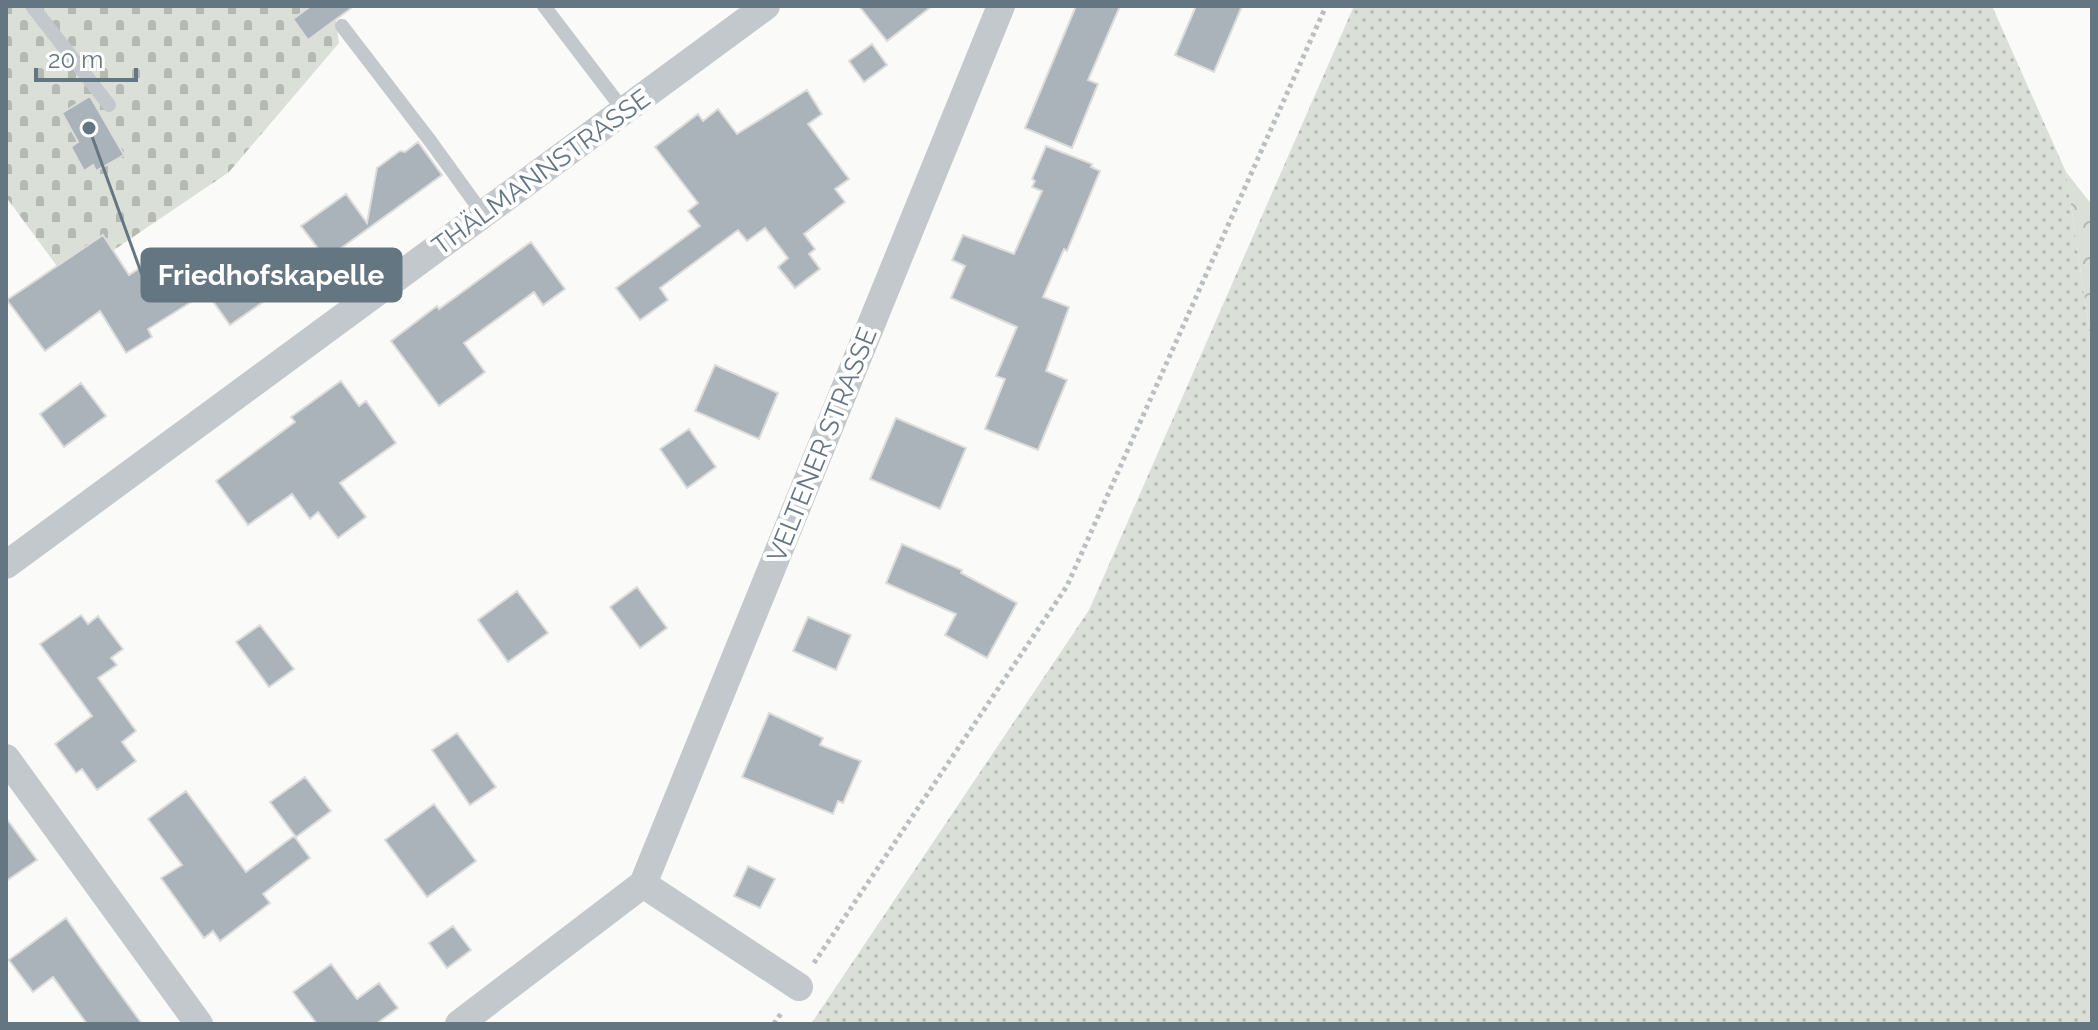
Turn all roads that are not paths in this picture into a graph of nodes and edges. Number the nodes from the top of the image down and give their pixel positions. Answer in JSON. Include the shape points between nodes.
{"nodes":[{"id":1,"x":32,"y":6,"type":"edge"},
{"id":2,"x":544,"y":6,"type":"edge"},
{"id":3,"x":766,"y":6,"type":"edge"},
{"id":4,"x":1001,"y":6,"type":"edge"},
{"id":5,"x":342,"y":26,"type":"dead end"},
{"id":6,"x":109,"y":105,"type":"dead end"},
{"id":7,"x":624,"y":111,"type":"junction"},
{"id":8,"x":483,"y":214,"type":"junction"},
{"id":9,"x":6,"y":565,"type":"edge"},
{"id":10,"x":6,"y":758,"type":"edge"},
{"id":11,"x":643,"y":884,"type":"junction"},
{"id":12,"x":799,"y":987,"type":"road end"},
{"id":13,"x":199,"y":1024,"type":"edge"},
{"id":14,"x":459,"y":1024,"type":"edge"}],
"edges":[{"from":1,"to":6,"type":"lane"},
{"from":2,"to":7,"type":"lane"},
{"from":3,"to":7,"type":"street","name":"THÄLMANNSTRASSE"},
{"from":4,"to":11,"type":"street","name":"VELTENER STRASSE"},
{"from":5,"to":8,"type":"lane"},
{"from":7,"to":8,"type":"street","name":"THÄLMANNSTRASSE"},
{"from":8,"to":9,"type":"street","name":"THÄLMANNSTRASSE"},
{"from":10,"to":13,"type":"street"},
{"from":11,"to":12,"type":"street"},
{"from":11,"to":14,"type":"street"}]}
